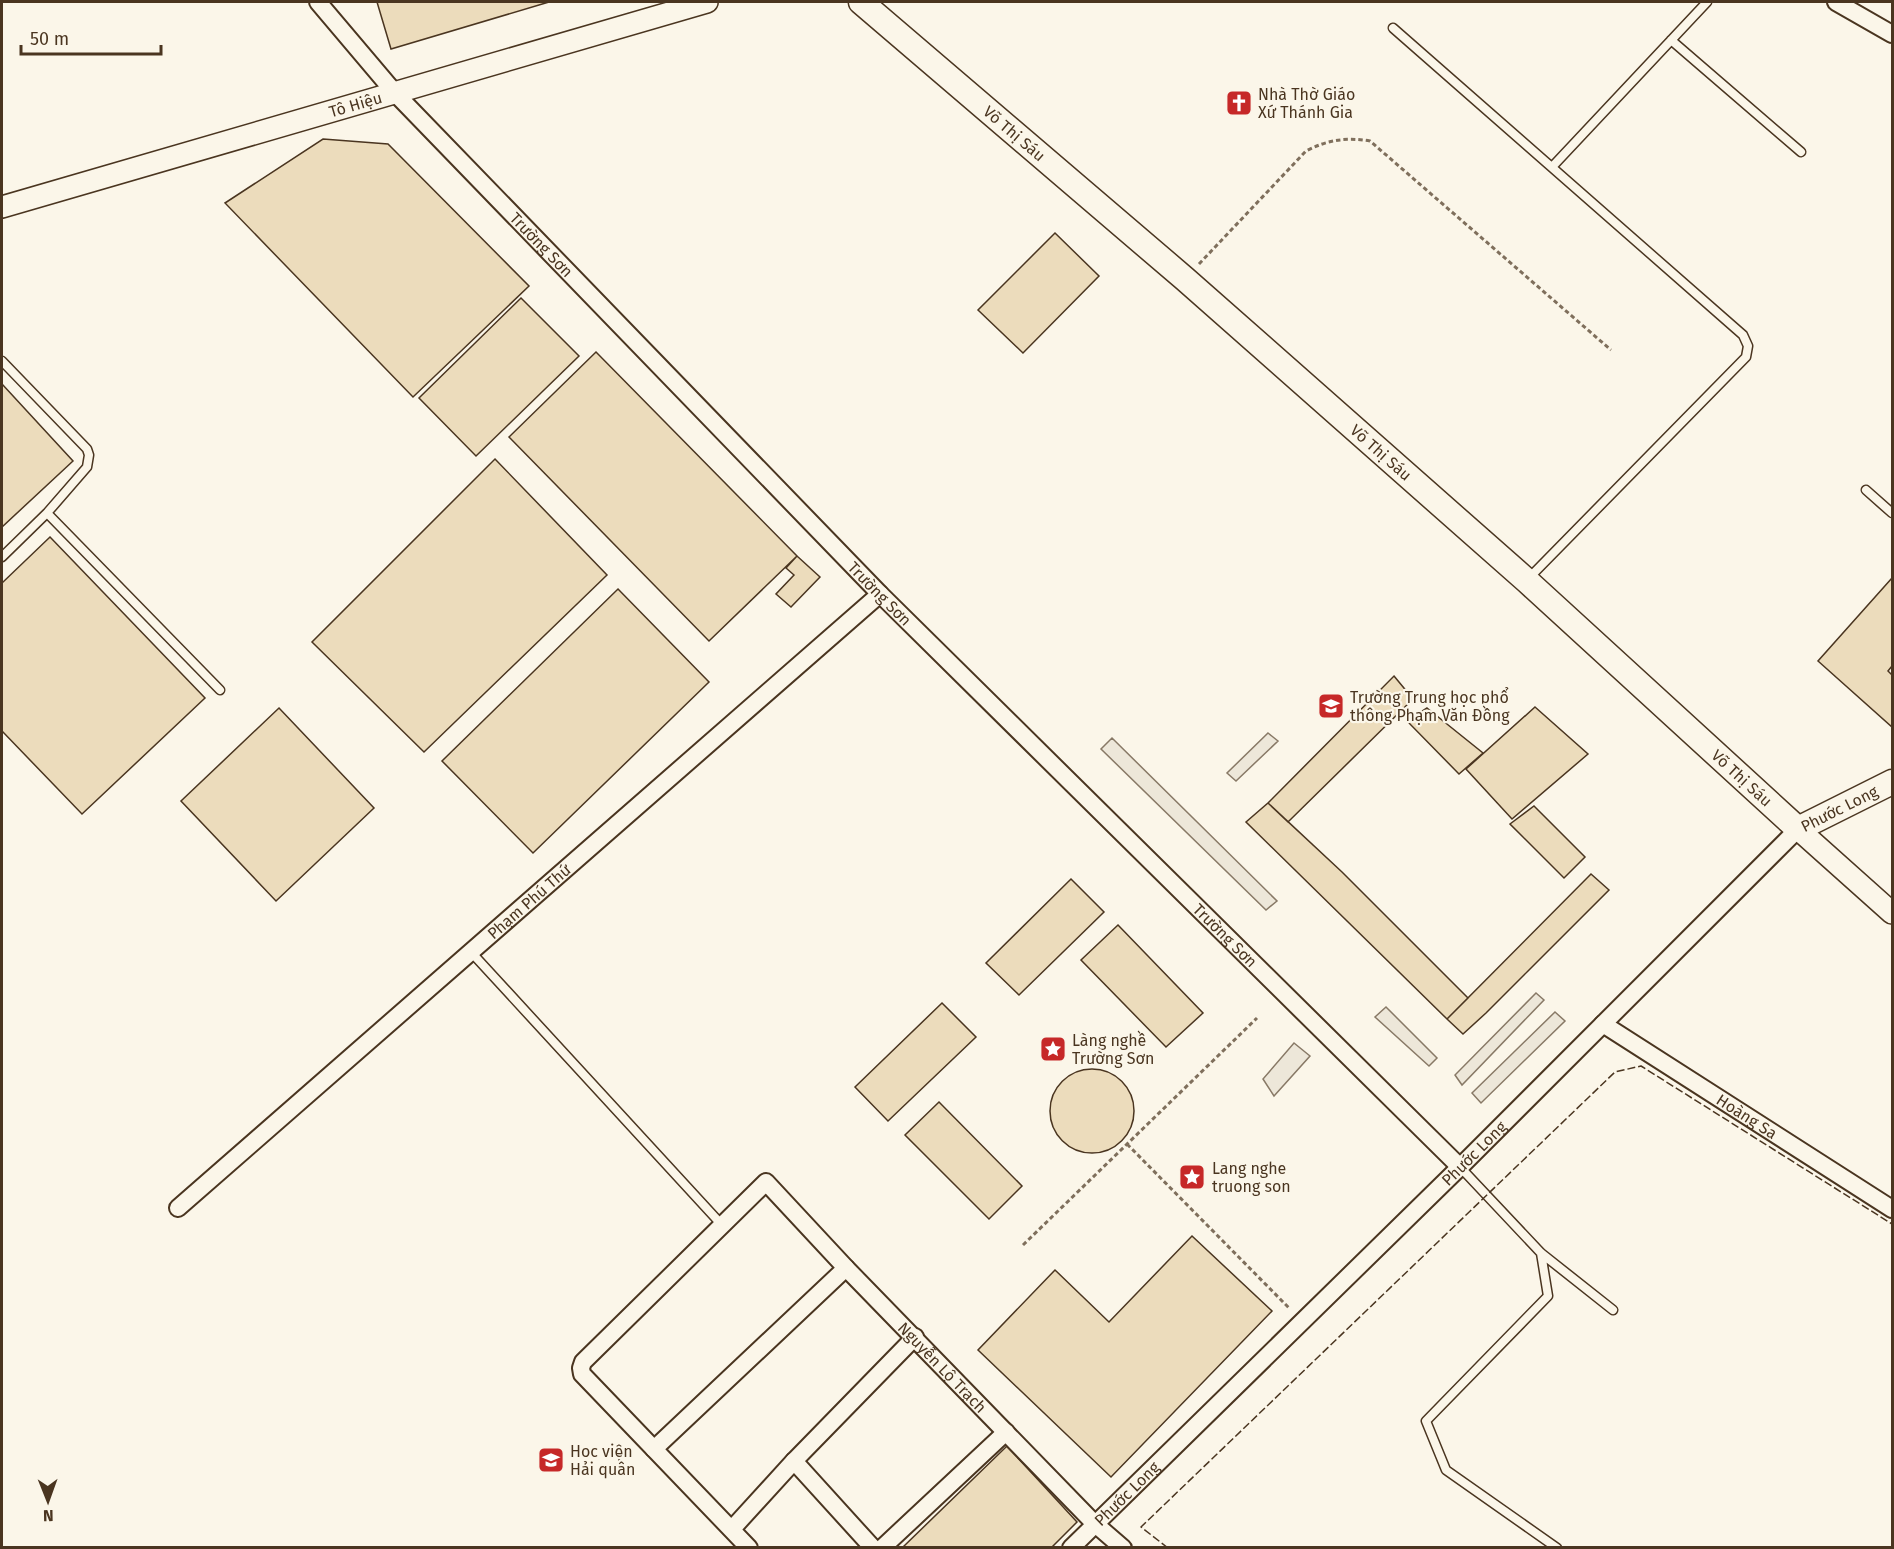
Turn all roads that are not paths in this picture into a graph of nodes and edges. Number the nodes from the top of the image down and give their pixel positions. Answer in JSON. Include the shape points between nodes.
{"nodes":[{"id":1,"x":318,"y":2,"type":"edge"},
{"id":2,"x":707,"y":2,"type":"edge"},
{"id":3,"x":861,"y":2,"type":"edge"},
{"id":4,"x":1707,"y":2,"type":"edge"},
{"id":5,"x":1836,"y":2,"type":"edge"},
{"id":6,"x":1393,"y":28,"type":"dead end"},
{"id":7,"x":1893,"y":34,"type":"edge"},
{"id":8,"x":1671,"y":40,"type":"junction"},
{"id":9,"x":395,"y":93,"type":"junction"},
{"id":10,"x":1801,"y":152,"type":"dead end"},
{"id":11,"x":1552,"y":167,"type":"junction"},
{"id":12,"x":2,"y":207,"type":"edge"},
{"id":13,"x":2,"y":361,"type":"edge"},
{"id":14,"x":1866,"y":490,"type":"dead end"},
{"id":15,"x":47,"y":513,"type":"junction"},
{"id":16,"x":1893,"y":513,"type":"edge"},
{"id":17,"x":2,"y":557,"type":"edge"},
{"id":18,"x":1527,"y":580,"type":"junction"},
{"id":19,"x":880,"y":594,"type":"junction"},
{"id":20,"x":220,"y":690,"type":"dead end"},
{"id":21,"x":1893,"y":782,"type":"edge"},
{"id":22,"x":1798,"y":829,"type":"junction"},
{"id":23,"x":1893,"y":913,"type":"edge"},
{"id":24,"x":471,"y":952,"type":"junction"},
{"id":25,"x":1603,"y":1024,"type":"junction"},
{"id":26,"x":1460,"y":1167,"type":"junction"},
{"id":27,"x":178,"y":1208,"type":"dead end"},
{"id":28,"x":1893,"y":1209,"type":"edge"},
{"id":29,"x":722,"y":1225,"type":"junction"},
{"id":30,"x":1541,"y":1253,"type":"junction"},
{"id":31,"x":846,"y":1268,"type":"junction"},
{"id":32,"x":1612,"y":1310,"type":"dead end"},
{"id":33,"x":915,"y":1337,"type":"junction"},
{"id":34,"x":1006,"y":1432,"type":"junction"},
{"id":35,"x":654,"y":1449,"type":"junction"},
{"id":36,"x":794,"y":1461,"type":"junction"},
{"id":37,"x":1094,"y":1523,"type":"junction"},
{"id":38,"x":732,"y":1529,"type":"junction"},
{"id":39,"x":749,"y":1548,"type":"edge"},
{"id":40,"x":873,"y":1548,"type":"edge"},
{"id":41,"x":882,"y":1548,"type":"edge"},
{"id":42,"x":1071,"y":1548,"type":"edge"},
{"id":43,"x":1123,"y":1548,"type":"edge"},
{"id":44,"x":1557,"y":1548,"type":"edge"}],
"edges":[{"from":1,"to":9,"type":"street","name":"Trường Sơn"},
{"from":2,"to":9,"type":"street","name":"Tô Hiệu"},
{"from":3,"to":18,"type":"main road","name":"Võ Thị Sáu","via":[[1185,279]]},
{"from":4,"to":8,"type":"lane"},
{"from":5,"to":7,"type":"street"},
{"from":6,"to":11,"type":"lane"},
{"from":8,"to":10,"type":"lane"},
{"from":8,"to":11,"type":"lane"},
{"from":9,"to":12,"type":"street","name":"Tô Hiệu"},
{"from":9,"to":19,"type":"street","name":"Trường Sơn"},
{"from":11,"to":18,"type":"lane","via":[[1743,335],[1749,346],[1746,357]]},
{"from":13,"to":15,"type":"lane","via":[[87,448],[87,467]]},
{"from":14,"to":16,"type":"lane"},
{"from":15,"to":17,"type":"lane"},
{"from":15,"to":20,"type":"lane"},
{"from":18,"to":22,"type":"main road","name":"Võ Thị Sáu"},
{"from":19,"to":24,"type":"street","name":"Phạm Phú Thứ"},
{"from":19,"to":26,"type":"street","name":"Trường Sơn"},
{"from":21,"to":22,"type":"main road","name":"Phước Long"},
{"from":22,"to":23,"type":"street","name":"Võ Thị Sáu"},
{"from":22,"to":25,"type":"street","name":"Phước Long"},
{"from":24,"to":27,"type":"street","name":"Phạm Phú Thứ"},
{"from":24,"to":29,"type":"lane"},
{"from":25,"to":26,"type":"street","name":"Phước Long"},
{"from":25,"to":28,"type":"street","name":"Hoàng Sa"},
{"from":26,"to":30,"type":"lane"},
{"from":26,"to":37,"type":"street","name":"Phước Long"},
{"from":29,"to":31,"type":"street","name":"Nguyễn Lộ Trạch","via":[[766,1182]]},
{"from":29,"to":35,"type":"street","via":[[581,1368],[582,1374]]},
{"from":30,"to":32,"type":"lane"},
{"from":30,"to":44,"type":"lane","via":[[1548,1296],[1426,1420],[1446,1470]]},
{"from":31,"to":33,"type":"street","name":"Nguyễn Lộ Trạch"},
{"from":31,"to":35,"type":"street"},
{"from":33,"to":34,"type":"street","name":"Nguyễn Lộ Trạch"},
{"from":33,"to":36,"type":"street"},
{"from":34,"to":37,"type":"street","name":"Nguyễn Lộ Trạch"},
{"from":34,"to":41,"type":"street"},
{"from":35,"to":38,"type":"street"},
{"from":36,"to":38,"type":"street"},
{"from":36,"to":40,"type":"street"},
{"from":37,"to":42,"type":"street","name":"Phước Long"},
{"from":37,"to":43,"type":"street","name":"Nguyễn Lộ Trạch"},
{"from":38,"to":39,"type":"street"}]}
